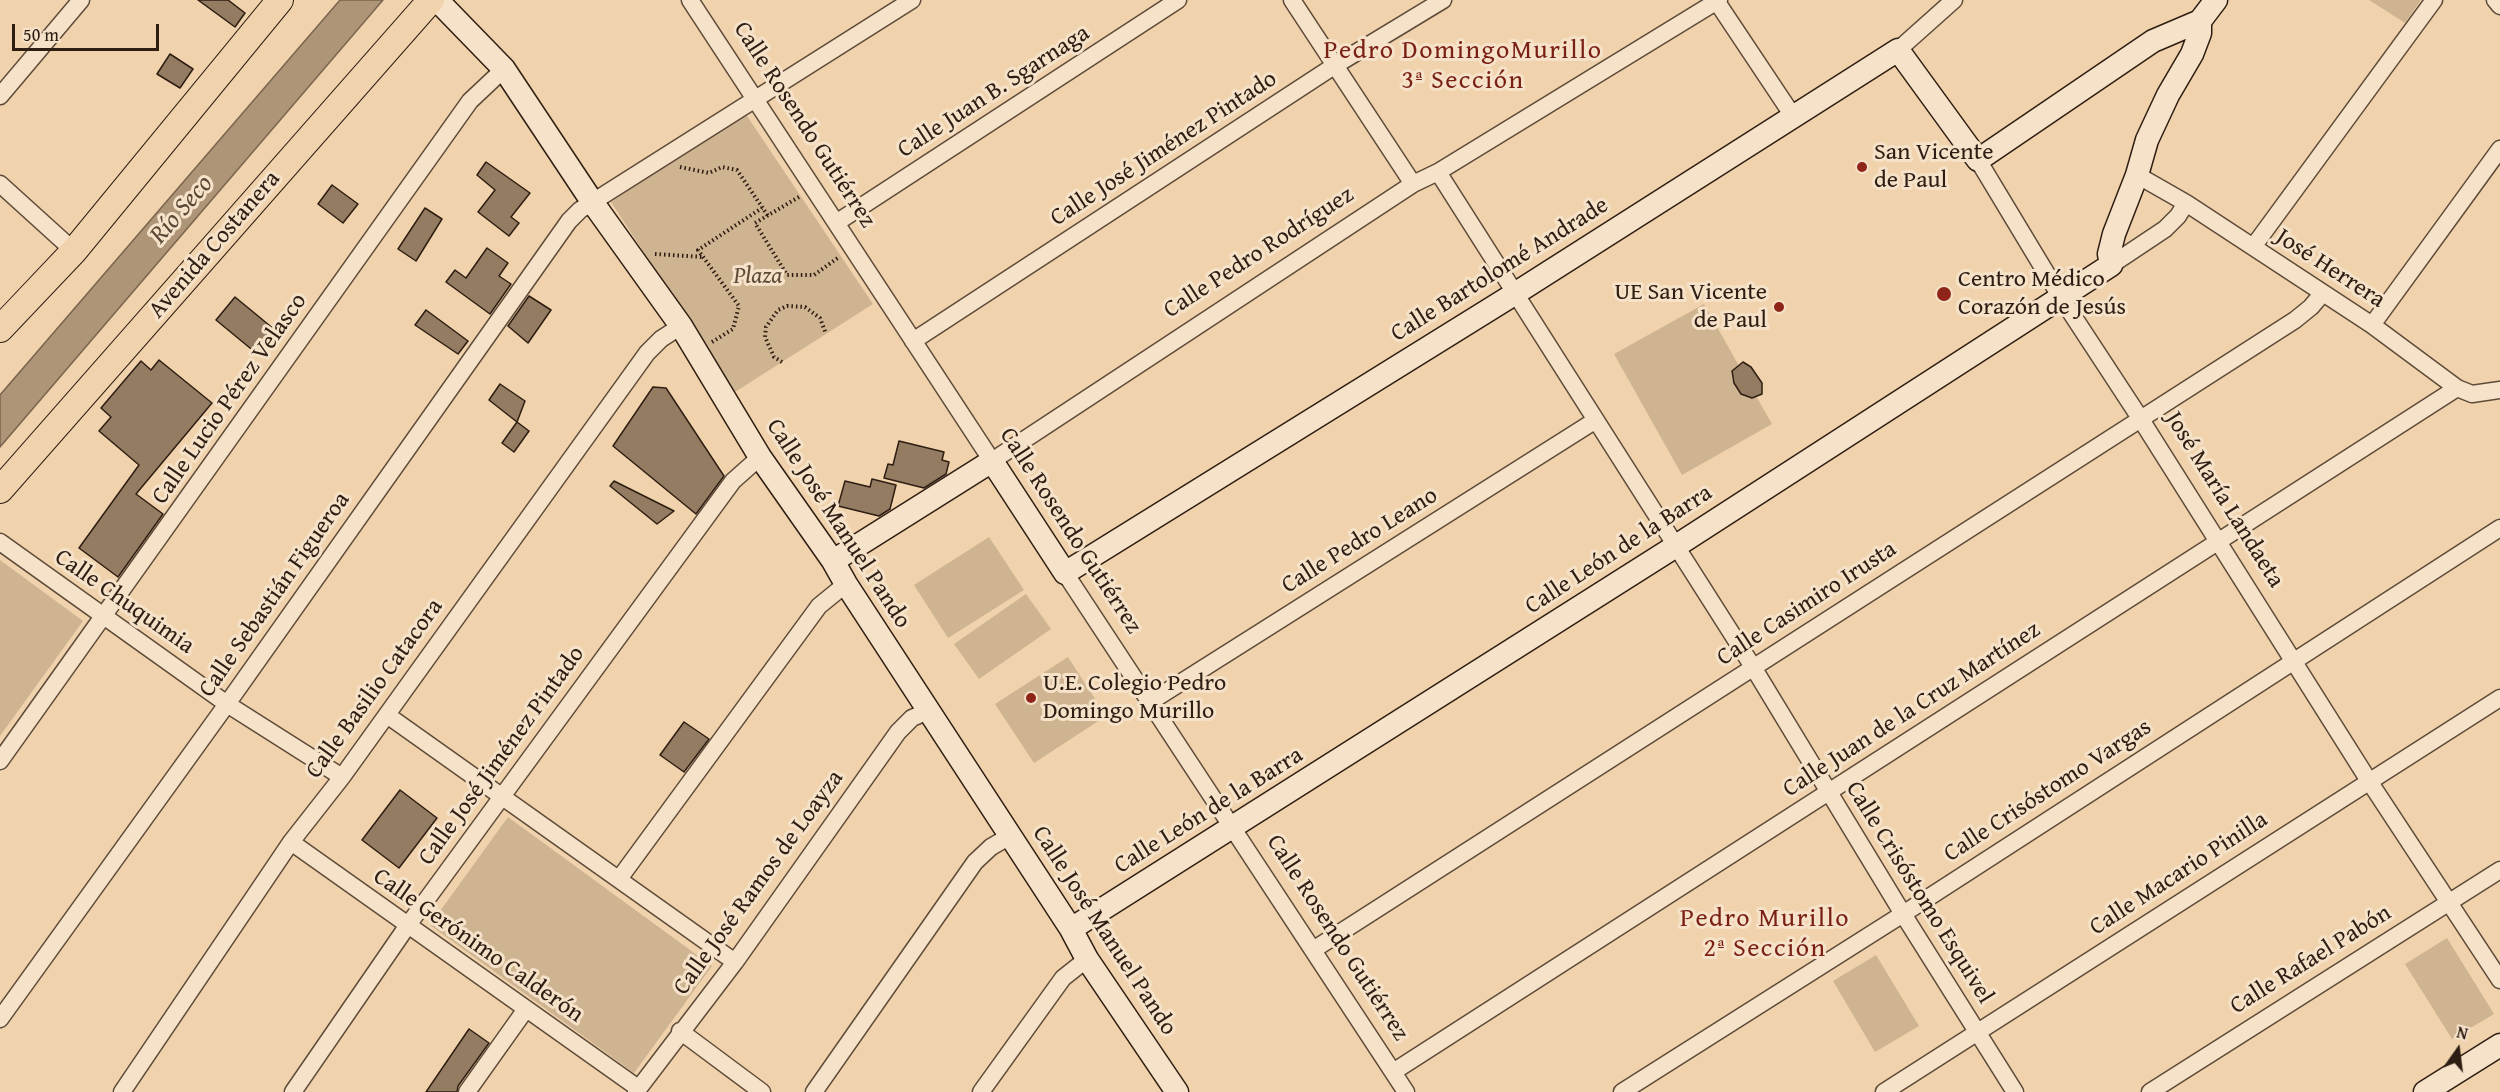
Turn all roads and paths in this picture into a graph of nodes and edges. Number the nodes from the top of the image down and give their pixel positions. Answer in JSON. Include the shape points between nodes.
{"nodes":[{"id":1,"x":81,"y":0,"type":"edge"},
{"id":2,"x":280,"y":0,"type":"edge"},
{"id":3,"x":431,"y":0,"type":"edge"},
{"id":4,"x":437,"y":0,"type":"edge"},
{"id":5,"x":690,"y":0,"type":"edge"},
{"id":6,"x":912,"y":0,"type":"edge"},
{"id":7,"x":1178,"y":0,"type":"edge"},
{"id":8,"x":1292,"y":0,"type":"edge"},
{"id":9,"x":1443,"y":0,"type":"edge"},
{"id":10,"x":1954,"y":0,"type":"edge"},
{"id":11,"x":2216,"y":0,"type":"edge"},
{"id":12,"x":2434,"y":0,"type":"edge"},
{"id":13,"x":2495,"y":0,"type":"edge"},
{"id":14,"x":1718,"y":1,"type":"edge"},
{"id":15,"x":2500,"y":6,"type":"edge"},
{"id":16,"x":2200,"y":21,"type":"junction"},
{"id":17,"x":1898,"y":50,"type":"junction"},
{"id":18,"x":1334,"y":66,"type":"junction"},
{"id":19,"x":504,"y":69,"type":"junction"},
{"id":20,"x":0,"y":96,"type":"edge"},
{"id":21,"x":755,"y":99,"type":"junction"},
{"id":22,"x":1793,"y":116,"type":"junction"},
{"id":23,"x":2500,"y":149,"type":"edge"},
{"id":24,"x":1978,"y":160,"type":"junction"},
{"id":25,"x":678,"y":167,"type":"dead end"},
{"id":26,"x":1438,"y":172,"type":"junction"},
{"id":27,"x":2137,"y":175,"type":"junction"},
{"id":28,"x":0,"y":184,"type":"edge"},
{"id":29,"x":1413,"y":184,"type":"junction"},
{"id":30,"x":802,"y":196,"type":"dead end"},
{"id":31,"x":593,"y":203,"type":"junction"},
{"id":32,"x":2186,"y":203,"type":"junction"},
{"id":33,"x":762,"y":208,"type":"junction"},
{"id":34,"x":768,"y":216,"type":"junction"},
{"id":35,"x":836,"y":224,"type":"junction"},
{"id":36,"x":2253,"y":248,"type":"junction"},
{"id":37,"x":74,"y":251,"type":"junction"},
{"id":38,"x":645,"y":254,"type":"dead end"},
{"id":39,"x":842,"y":255,"type":"dead end"},
{"id":40,"x":703,"y":257,"type":"junction"},
{"id":41,"x":2111,"y":265,"type":"junction"},
{"id":42,"x":1515,"y":293,"type":"junction"},
{"id":43,"x":2322,"y":294,"type":"junction"},
{"id":44,"x":2060,"y":296,"type":"junction"},
{"id":45,"x":2372,"y":325,"type":"junction"},
{"id":46,"x":681,"y":326,"type":"junction"},
{"id":47,"x":0,"y":329,"type":"edge"},
{"id":48,"x":826,"y":334,"type":"dead end"},
{"id":49,"x":914,"y":341,"type":"junction"},
{"id":50,"x":706,"y":346,"type":"dead end"},
{"id":51,"x":782,"y":363,"type":"dead end"},
{"id":52,"x":2457,"y":388,"type":"junction"},
{"id":53,"x":2498,"y":391,"type":"edge"},
{"id":54,"x":2140,"y":418,"type":"junction"},
{"id":55,"x":1596,"y":420,"type":"junction"},
{"id":56,"x":760,"y":457,"type":"junction"},
{"id":57,"x":992,"y":461,"type":"junction"},
{"id":58,"x":0,"y":490,"type":"edge"},
{"id":59,"x":2500,"y":528,"type":"edge"},
{"id":60,"x":2218,"y":541,"type":"junction"},
{"id":61,"x":0,"y":542,"type":"edge"},
{"id":62,"x":1676,"y":546,"type":"junction"},
{"id":63,"x":833,"y":561,"type":"junction"},
{"id":64,"x":1065,"y":573,"type":"junction"},
{"id":65,"x":846,"y":584,"type":"junction"},
{"id":66,"x":104,"y":618,"type":"junction"},
{"id":67,"x":2293,"y":660,"type":"junction"},
{"id":68,"x":1753,"y":667,"type":"junction"},
{"id":69,"x":2500,"y":698,"type":"edge"},
{"id":70,"x":1150,"y":702,"type":"junction"},
{"id":71,"x":227,"y":704,"type":"junction"},
{"id":72,"x":928,"y":711,"type":"junction"},
{"id":73,"x":387,"y":715,"type":"junction"},
{"id":74,"x":0,"y":761,"type":"edge"},
{"id":75,"x":342,"y":777,"type":"junction"},
{"id":76,"x":2369,"y":781,"type":"junction"},
{"id":77,"x":1829,"y":792,"type":"junction"},
{"id":78,"x":502,"y":796,"type":"junction"},
{"id":79,"x":1233,"y":829,"type":"junction"},
{"id":80,"x":1010,"y":836,"type":"junction"},
{"id":81,"x":291,"y":842,"type":"junction"},
{"id":82,"x":2500,"y":870,"type":"edge"},
{"id":83,"x":619,"y":879,"type":"junction"},
{"id":84,"x":2448,"y":903,"type":"junction"},
{"id":85,"x":1903,"y":914,"type":"junction"},
{"id":86,"x":408,"y":925,"type":"junction"},
{"id":87,"x":1071,"y":929,"type":"junction"},
{"id":88,"x":1313,"y":950,"type":"junction"},
{"id":89,"x":1087,"y":959,"type":"junction"},
{"id":90,"x":735,"y":962,"type":"junction"},
{"id":91,"x":2500,"y":980,"type":"edge"},
{"id":92,"x":526,"y":1008,"type":"junction"},
{"id":93,"x":0,"y":1019,"type":"edge"},
{"id":94,"x":680,"y":1032,"type":"junction"},
{"id":95,"x":1977,"y":1032,"type":"junction"},
{"id":96,"x":2500,"y":1045,"type":"edge"},
{"id":97,"x":1393,"y":1072,"type":"junction"},
{"id":98,"x":637,"y":1090,"type":"edge"},
{"id":99,"x":1401,"y":1090,"type":"edge"},
{"id":100,"x":1173,"y":1091,"type":"edge"},
{"id":101,"x":122,"y":1092,"type":"edge"},
{"id":102,"x":293,"y":1092,"type":"edge"},
{"id":103,"x":467,"y":1092,"type":"edge"},
{"id":104,"x":762,"y":1092,"type":"edge"},
{"id":105,"x":814,"y":1092,"type":"edge"},
{"id":106,"x":981,"y":1092,"type":"edge"},
{"id":107,"x":1622,"y":1092,"type":"edge"},
{"id":108,"x":1884,"y":1092,"type":"edge"},
{"id":109,"x":2015,"y":1092,"type":"edge"},
{"id":110,"x":2150,"y":1092,"type":"edge"},
{"id":111,"x":2425,"y":1092,"type":"edge"}],
"edges":[{"from":1,"to":20,"type":"street"},
{"from":2,"to":37,"type":"main road"},
{"from":3,"to":58,"type":"main road","name":"Avenida Costanera"},
{"from":4,"to":19,"type":"street","name":"Calle José Manuel Pando"},
{"from":5,"to":21,"type":"street","name":"Calle Rosendo Gutiérrez"},
{"from":6,"to":21,"type":"street","name":"Calle Sebastián Figueroa"},
{"from":7,"to":35,"type":"street","name":"Calle Juan B. Sgarnaga"},
{"from":8,"to":18,"type":"street"},
{"from":9,"to":18,"type":"street","name":"Calle José Jiménez Pintado"},
{"from":10,"to":17,"type":"street","name":"Calle Bartolomé Andrade"},
{"from":11,"to":16,"type":"street"},
{"from":12,"to":36,"type":"street"},
{"from":13,"to":15,"type":"street"},
{"from":14,"to":22,"type":"street"},
{"from":14,"to":26,"type":"street","name":"Calle Pedro Rodríguez"},
{"from":16,"to":24,"type":"street","via":[[2153,41]]},
{"from":16,"to":27,"type":"street","via":[[2200,33],[2147,140]]},
{"from":17,"to":22,"type":"street","name":"Calle Bartolomé Andrade"},
{"from":17,"to":24,"type":"street","name":"José María Landaeta"},
{"from":18,"to":29,"type":"street"},
{"from":18,"to":49,"type":"street","name":"Calle José Jiménez Pintado"},
{"from":19,"to":31,"type":"street","name":"Calle José Manuel Pando"},
{"from":19,"to":66,"type":"street","name":"Calle Lucio Pérez Velasco","via":[[470,101]]},
{"from":21,"to":31,"type":"street","name":"Calle Sebastián Figueroa"},
{"from":21,"to":35,"type":"street","name":"Calle Rosendo Gutiérrez"},
{"from":22,"to":42,"type":"street","name":"Calle Bartolomé Andrade"},
{"from":23,"to":45,"type":"street"},
{"from":24,"to":44,"type":"street","name":"José María Landaeta"},
{"from":25,"to":33,"type":"path","via":[[709,173],[722,167],[737,170]]},
{"from":26,"to":29,"type":"street","name":"Calle Pedro Rodríguez"},
{"from":26,"to":42,"type":"street","name":"Calle Crisóstomo Esquivel"},
{"from":27,"to":32,"type":"street","name":"José Herrera"},
{"from":27,"to":41,"type":"street","via":[[2114,234],[2109,254]]},
{"from":28,"to":37,"type":"street"},
{"from":29,"to":57,"type":"street","name":"Calle Pedro Rodríguez"},
{"from":30,"to":34,"type":"path"},
{"from":31,"to":46,"type":"street","name":"Calle José Manuel Pando"},
{"from":31,"to":71,"type":"street","name":"Calle Sebastián Figueroa","via":[[569,221]]},
{"from":32,"to":36,"type":"street","name":"José Herrera"},
{"from":32,"to":41,"type":"street","name":"Calle León de la Barra","via":[[2165,229]]},
{"from":33,"to":34,"type":"path"},
{"from":33,"to":40,"type":"path","via":[[698,250]]},
{"from":34,"to":39,"type":"path","via":[[755,223],[787,275],[814,276]]},
{"from":35,"to":49,"type":"street","name":"Calle Rosendo Gutiérrez"},
{"from":36,"to":43,"type":"street","name":"José Herrera"},
{"from":37,"to":47,"type":"main road"},
{"from":38,"to":40,"type":"path"},
{"from":40,"to":50,"type":"path","via":[[739,306],[733,329]]},
{"from":41,"to":44,"type":"street","name":"Calle León de la Barra"},
{"from":42,"to":55,"type":"street","name":"Calle Crisóstomo Esquivel"},
{"from":42,"to":64,"type":"street","name":"Calle Bartolomé Andrade"},
{"from":43,"to":45,"type":"street","name":"José Herrera"},
{"from":43,"to":54,"type":"street","name":"Calle Casimiro Irusta","via":[[2295,320]]},
{"from":44,"to":54,"type":"street","name":"José María Landaeta"},
{"from":44,"to":62,"type":"street","name":"Calle León de la Barra"},
{"from":45,"to":52,"type":"street","name":"José Herrera"},
{"from":46,"to":56,"type":"street","name":"Calle José Manuel Pando"},
{"from":46,"to":73,"type":"street","name":"Calle Basilio Catacora","via":[[647,353]]},
{"from":48,"to":51,"type":"path","via":[[820,318],[805,306],[778,310],[765,337],[774,357]]},
{"from":49,"to":57,"type":"street","name":"Calle Rosendo Gutiérrez"},
{"from":52,"to":53,"type":"street","name":"José Herrera","via":[[2472,394]]},
{"from":52,"to":60,"type":"street","name":"Calle Juan de la Cruz Martínez"},
{"from":54,"to":60,"type":"street","name":"José María Landaeta"},
{"from":54,"to":68,"type":"street","name":"Calle Casimiro Irusta"},
{"from":55,"to":62,"type":"street","name":"Calle Crisóstomo Esquivel"},
{"from":55,"to":70,"type":"street","name":"Calle Pedro Leano"},
{"from":56,"to":63,"type":"street","name":"Calle José Manuel Pando"},
{"from":56,"to":78,"type":"street","name":"Calle José Jiménez Pintado","via":[[733,481]]},
{"from":57,"to":63,"type":"street","name":"Calle Pedro Rodríguez"},
{"from":57,"to":64,"type":"street","name":"Calle Rosendo Gutiérrez"},
{"from":59,"to":67,"type":"street","name":"Calle Crisóstomo Vargas"},
{"from":60,"to":67,"type":"street","name":"José María Landaeta"},
{"from":60,"to":77,"type":"street","name":"Calle Juan de la Cruz Martínez"},
{"from":61,"to":66,"type":"street","name":"Calle Chuquimia"},
{"from":62,"to":68,"type":"street","name":"Calle Crisóstomo Esquivel"},
{"from":62,"to":79,"type":"street","name":"Calle León de la Barra"},
{"from":63,"to":65,"type":"street","name":"Calle José Manuel Pando"},
{"from":64,"to":70,"type":"street","name":"Calle Rosendo Gutiérrez"},
{"from":65,"to":72,"type":"street","name":"Calle José Manuel Pando"},
{"from":65,"to":83,"type":"street","via":[[819,606]]},
{"from":66,"to":71,"type":"street","name":"Calle Chuquimia"},
{"from":66,"to":74,"type":"street","name":"Calle Lucio Pérez Velasco"},
{"from":67,"to":76,"type":"street","name":"José María Landaeta"},
{"from":67,"to":85,"type":"street","name":"Calle Crisóstomo Vargas"},
{"from":68,"to":77,"type":"street","name":"Calle Crisóstomo Esquivel"},
{"from":68,"to":88,"type":"street","name":"Calle Casimiro Irusta"},
{"from":69,"to":76,"type":"street","name":"Calle Macario Pinilla"},
{"from":70,"to":79,"type":"street","name":"Calle Rosendo Gutiérrez"},
{"from":71,"to":75,"type":"street","name":"Calle Chuquimia"},
{"from":71,"to":93,"type":"street","name":"Calle Sebastián Figueroa"},
{"from":72,"to":80,"type":"street","name":"Calle José Manuel Pando"},
{"from":72,"to":90,"type":"street","name":"Calle José Ramos de Loayza","via":[[912,718],[898,732]]},
{"from":73,"to":75,"type":"street","name":"Calle Basilio Catacora"},
{"from":73,"to":78,"type":"street"},
{"from":75,"to":81,"type":"street","name":"Calle Basilio Catacora"},
{"from":76,"to":84,"type":"street","name":"José María Landaeta"},
{"from":76,"to":95,"type":"street","name":"Calle Macario Pinilla"},
{"from":77,"to":85,"type":"street","name":"Calle Crisóstomo Esquivel"},
{"from":77,"to":97,"type":"street","name":"Calle Juan de la Cruz Martínez"},
{"from":78,"to":83,"type":"street"},
{"from":78,"to":86,"type":"street","name":"Calle José Jiménez Pintado"},
{"from":79,"to":87,"type":"street","name":"Calle León de la Barra"},
{"from":79,"to":88,"type":"street","name":"Calle Rosendo Gutiérrez"},
{"from":80,"to":87,"type":"street","name":"Calle José Manuel Pando"},
{"from":80,"to":105,"type":"street","via":[[975,862]]},
{"from":81,"to":86,"type":"street","name":"Calle Gerónimo Calderón"},
{"from":81,"to":101,"type":"street","name":"Calle Basilio Catacora"},
{"from":82,"to":84,"type":"street","name":"Calle Rafael Pabón"},
{"from":83,"to":90,"type":"street"},
{"from":84,"to":91,"type":"street","name":"José María Landaeta"},
{"from":84,"to":110,"type":"street","name":"Calle Rafael Pabón"},
{"from":85,"to":95,"type":"street","name":"Calle Crisóstomo Esquivel"},
{"from":85,"to":107,"type":"street","name":"Calle Crisóstomo Vargas"},
{"from":86,"to":92,"type":"street","name":"Calle Gerónimo Calderón"},
{"from":86,"to":102,"type":"street","name":"Calle José Jiménez Pintado"},
{"from":87,"to":89,"type":"street","name":"Calle José Manuel Pando"},
{"from":88,"to":97,"type":"street","name":"Calle Rosendo Gutiérrez"},
{"from":89,"to":100,"type":"street","name":"Calle José Manuel Pando"},
{"from":89,"to":106,"type":"street","via":[[1063,978]]},
{"from":90,"to":94,"type":"street","name":"Calle José Ramos de Loayza"},
{"from":92,"to":98,"type":"street","name":"Calle Gerónimo Calderón"},
{"from":92,"to":103,"type":"street"},
{"from":94,"to":98,"type":"street","name":"Calle José Ramos de Loayza"},
{"from":94,"to":104,"type":"street"},
{"from":95,"to":108,"type":"street","name":"Calle Macario Pinilla"},
{"from":95,"to":109,"type":"street","name":"Calle Crisóstomo Esquivel"},
{"from":96,"to":111,"type":"street"},
{"from":97,"to":99,"type":"street","name":"Calle Rosendo Gutiérrez"}]}
